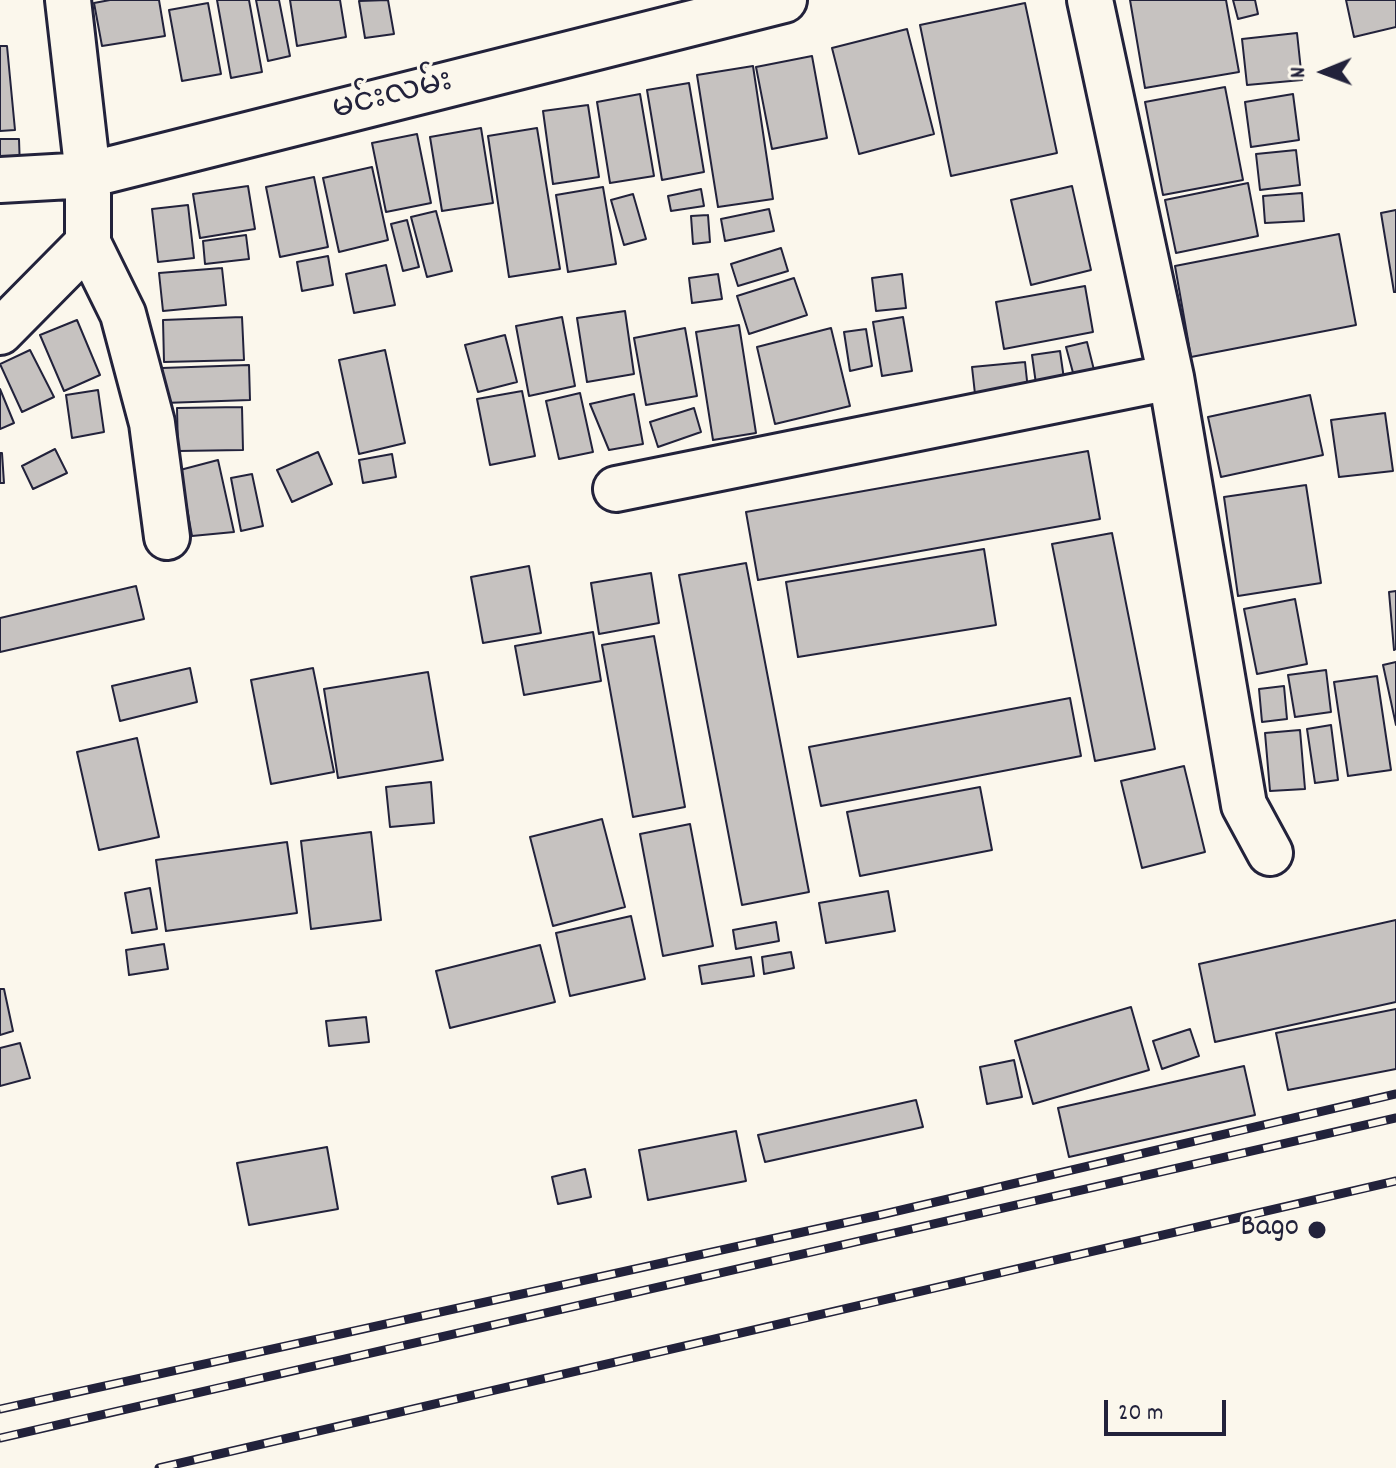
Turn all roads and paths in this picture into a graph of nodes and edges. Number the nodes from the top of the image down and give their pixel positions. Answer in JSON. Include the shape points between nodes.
{"nodes":[{"id":1,"x":68,"y":0,"type":"edge"},
{"id":2,"x":784,"y":0,"type":"edge"},
{"id":3,"x":1090,"y":0,"type":"edge"},
{"id":4,"x":88,"y":175,"type":"junction"},
{"id":5,"x":0,"y":180,"type":"edge"},
{"id":6,"x":88,"y":243,"type":"junction"},
{"id":7,"x":0,"y":332,"type":"edge"},
{"id":8,"x":1171,"y":377,"type":"junction"},
{"id":9,"x":616,"y":489,"type":"dead end"},
{"id":10,"x":167,"y":537,"type":"dead end"},
{"id":11,"x":1270,"y":853,"type":"dead end"}],
"edges":[{"from":1,"to":4,"type":"street"},
{"from":2,"to":4,"type":"street","name":"မင်းလမ်း"},
{"from":3,"to":8,"type":"street"},
{"from":4,"to":5,"type":"street","name":"မင်းလမ်း"},
{"from":4,"to":6,"type":"street"},
{"from":6,"to":7,"type":"street"},
{"from":6,"to":10,"type":"street","via":[[123,314],[152,423]]},
{"from":8,"to":9,"type":"street"},
{"from":8,"to":11,"type":"street","via":[[1244,805]]}]}
